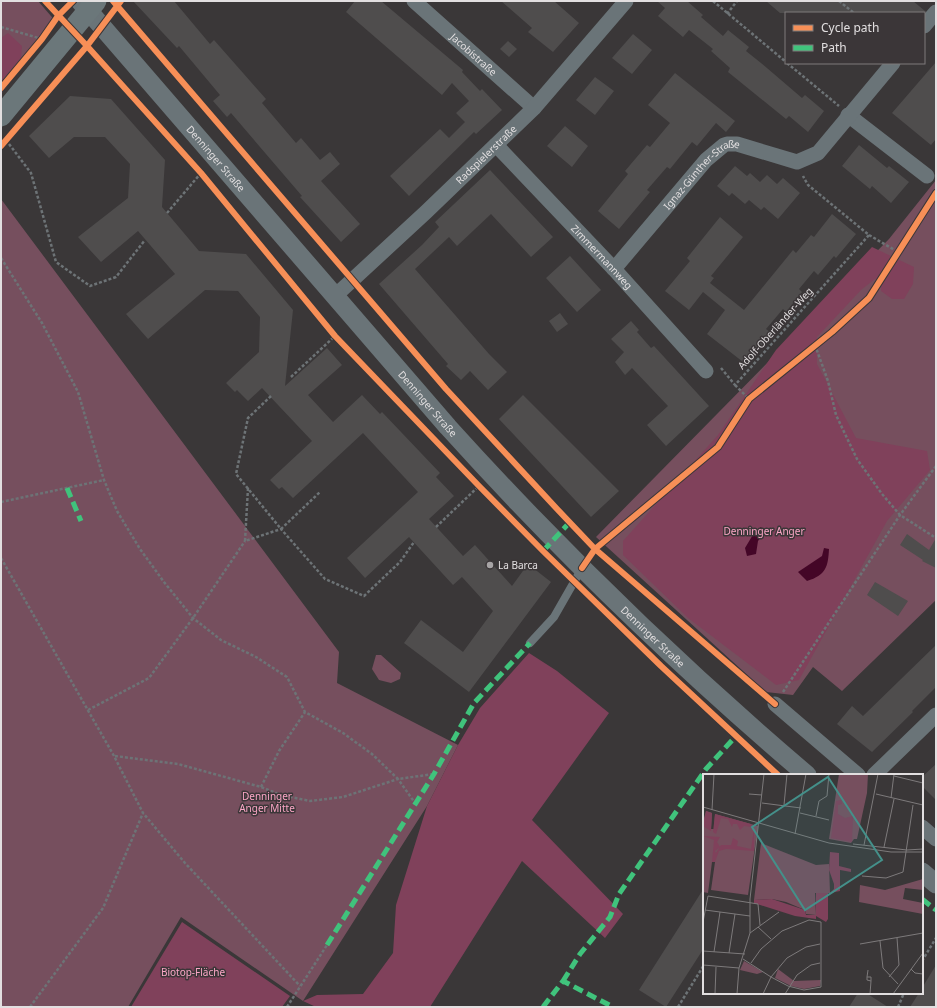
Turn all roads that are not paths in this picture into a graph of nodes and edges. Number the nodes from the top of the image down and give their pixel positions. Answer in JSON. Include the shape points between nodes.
{"nodes":[{"id":1,"x":414,"y":1,"type":"edge"},
{"id":2,"x":626,"y":1,"type":"edge"},
{"id":3,"x":88,"y":4,"type":"edge"},
{"id":4,"x":936,"y":12,"type":"edge"},
{"id":5,"x":925,"y":25,"type":"edge"},
{"id":6,"x":892,"y":64,"type":"edge"},
{"id":7,"x":534,"y":108,"type":"junction"},
{"id":8,"x":848,"y":115,"type":"junction"},
{"id":9,"x":1,"y":116,"type":"edge"},
{"id":10,"x":496,"y":145,"type":"junction"},
{"id":11,"x":927,"y":176,"type":"dead end"},
{"id":12,"x":614,"y":268,"type":"junction"},
{"id":13,"x":335,"y":296,"type":"junction"},
{"id":14,"x":711,"y":367,"type":"road end"},
{"id":15,"x":582,"y":568,"type":"junction"},
{"id":16,"x":530,"y":643,"type":"dead end"},
{"id":17,"x":775,"y":704,"type":"road end"},
{"id":18,"x":936,"y":715,"type":"edge"},
{"id":19,"x":806,"y":774,"type":"edge"},
{"id":20,"x":857,"y":774,"type":"edge"},
{"id":21,"x":875,"y":774,"type":"edge"},
{"id":22,"x":923,"y":828,"type":"edge"},
{"id":23,"x":936,"y":838,"type":"edge"},
{"id":24,"x":923,"y":873,"type":"edge"},
{"id":25,"x":936,"y":884,"type":"edge"}],
"edges":[{"from":1,"to":7,"type":"street","name":"Jacobistraße"},
{"from":2,"to":7,"type":"street","name":"Radspielerstraße"},
{"from":3,"to":9,"type":"main road"},
{"from":3,"to":13,"type":"street","name":"Denninger Straße"},
{"from":4,"to":5,"type":"street"},
{"from":6,"to":8,"type":"street"},
{"from":7,"to":10,"type":"street","name":"Radspielerstraße"},
{"from":8,"to":11,"type":"street"},
{"from":8,"to":12,"type":"street","name":"Ignaz-Günther-Straße","via":[[818,153],[797,162],[737,144],[724,145],[706,160]]},
{"from":10,"to":12,"type":"street","name":"Zimmermannweg"},
{"from":10,"to":13,"type":"street","name":"Radspielerstraße"},
{"from":12,"to":14,"type":"street","name":"Zimmermannweg"},
{"from":13,"to":15,"type":"street","name":"Denninger Straße","via":[[474,456]]},
{"from":15,"to":16,"type":"lane","via":[[554,617]]},
{"from":15,"to":19,"type":"street","name":"Denninger Straße","via":[[668,651]]},
{"from":17,"to":20,"type":"street"},
{"from":18,"to":21,"type":"street"},
{"from":22,"to":23,"type":"street"},
{"from":24,"to":25,"type":"street"}]}
